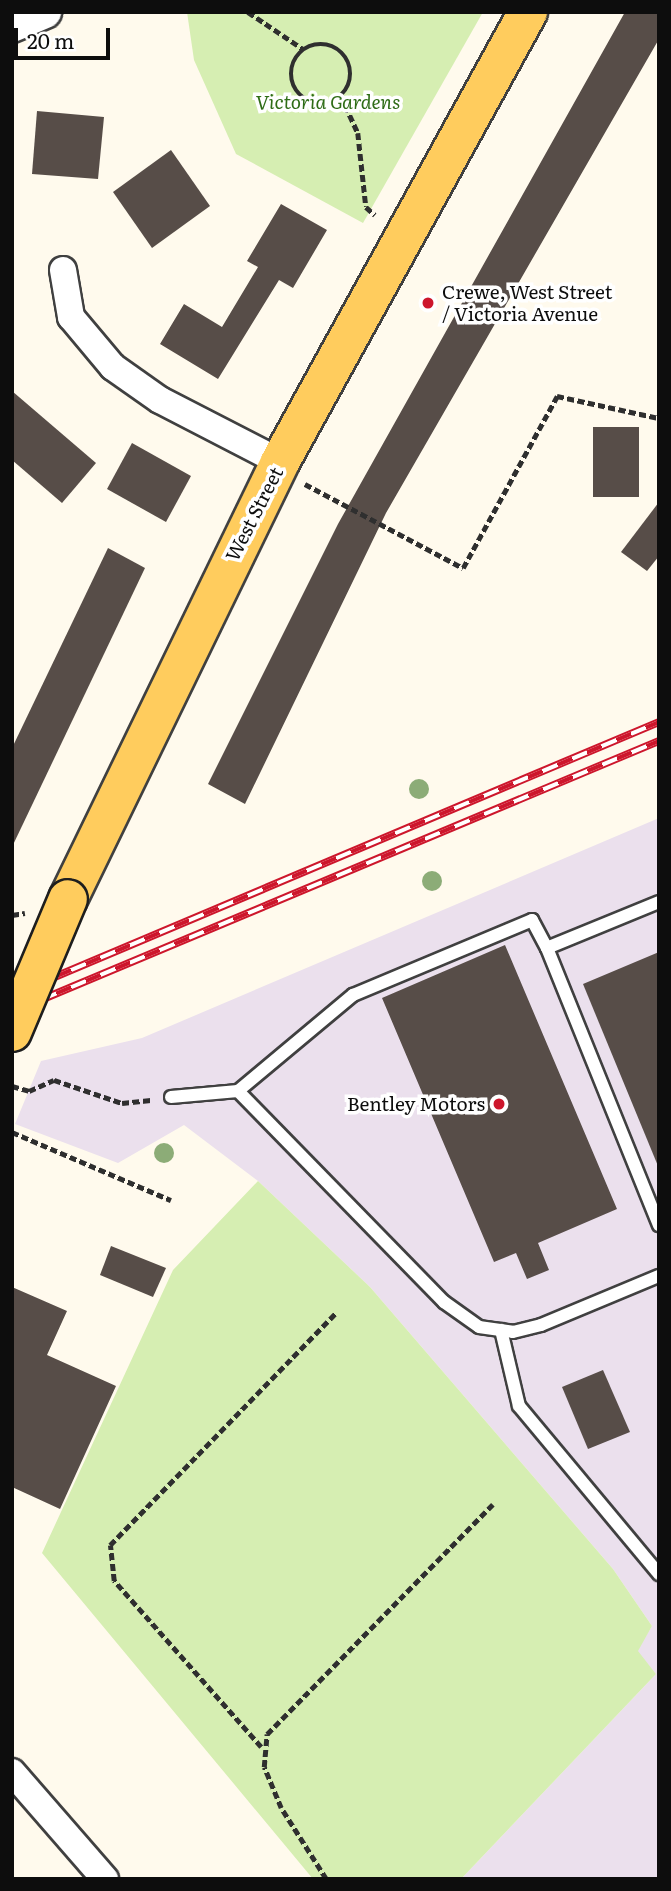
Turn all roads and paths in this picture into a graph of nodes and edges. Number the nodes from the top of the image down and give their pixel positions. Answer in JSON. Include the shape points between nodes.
{"nodes":[{"id":1,"x":45,"y":12,"type":"edge"},
{"id":2,"x":248,"y":12,"type":"edge"},
{"id":3,"x":528,"y":12,"type":"edge"},
{"id":4,"x":12,"y":26,"type":"edge"},
{"id":5,"x":303,"y":49,"type":"junction"},
{"id":6,"x":341,"y":96,"type":"junction"},
{"id":7,"x":402,"y":232,"type":"junction"},
{"id":8,"x":63,"y":270,"type":"dead end"},
{"id":9,"x":659,"y":418,"type":"edge"},
{"id":10,"x":278,"y":465,"type":"junction"},
{"id":11,"x":659,"y":902,"type":"edge"},
{"id":12,"x":547,"y":948,"type":"junction"},
{"id":13,"x":12,"y":1032,"type":"edge"},
{"id":14,"x":12,"y":1086,"type":"edge"},
{"id":15,"x":238,"y":1091,"type":"junction"},
{"id":16,"x":171,"y":1097,"type":"joint"},
{"id":17,"x":12,"y":1132,"type":"edge"},
{"id":18,"x":171,"y":1200,"type":"dead end"},
{"id":19,"x":659,"y":1225,"type":"edge"},
{"id":20,"x":659,"y":1276,"type":"edge"},
{"id":21,"x":336,"y":1313,"type":"dead end"},
{"id":22,"x":501,"y":1330,"type":"junction"},
{"id":23,"x":494,"y":1504,"type":"dead end"},
{"id":24,"x":659,"y":1574,"type":"edge"},
{"id":25,"x":261,"y":1747,"type":"junction"},
{"id":26,"x":12,"y":1772,"type":"edge"},
{"id":27,"x":104,"y":1879,"type":"edge"},
{"id":28,"x":326,"y":1879,"type":"edge"}],
"edges":[{"from":1,"to":4,"type":"street"},
{"from":2,"to":5,"type":"path"},
{"from":3,"to":7,"type":"main road","name":"West Street"},
{"from":5,"to":6,"type":"path","via":[[329,45],[346,56],[352,75]]},
{"from":5,"to":6,"type":"path","via":[[291,77],[298,94],[320,104]]},
{"from":6,"to":7,"type":"path","via":[[358,133],[366,207]]},
{"from":7,"to":10,"type":"main road","name":"West Street"},
{"from":8,"to":10,"type":"street","via":[[71,317],[113,367],[160,400]]},
{"from":9,"to":10,"type":"path","via":[[557,396],[463,568]]},
{"from":10,"to":13,"type":"main road","name":"West Street","bridge":true,"via":[[68,899]]},
{"from":11,"to":12,"type":"lane"},
{"from":12,"to":15,"type":"lane","via":[[533,920],[353,995]]},
{"from":12,"to":19,"type":"lane"},
{"from":14,"to":16,"type":"path","via":[[29,1091],[54,1080],[122,1103]]},
{"from":15,"to":16,"type":"lane"},
{"from":15,"to":22,"type":"lane","via":[[444,1302],[479,1327]]},
{"from":17,"to":18,"type":"path"},
{"from":20,"to":22,"type":"lane","via":[[541,1325]]},
{"from":21,"to":25,"type":"path","via":[[110,1545],[114,1581]]},
{"from":22,"to":24,"type":"lane","via":[[519,1406]]},
{"from":23,"to":25,"type":"path"},
{"from":25,"to":28,"type":"path","via":[[281,1808]]},
{"from":26,"to":27,"type":"street"}]}
